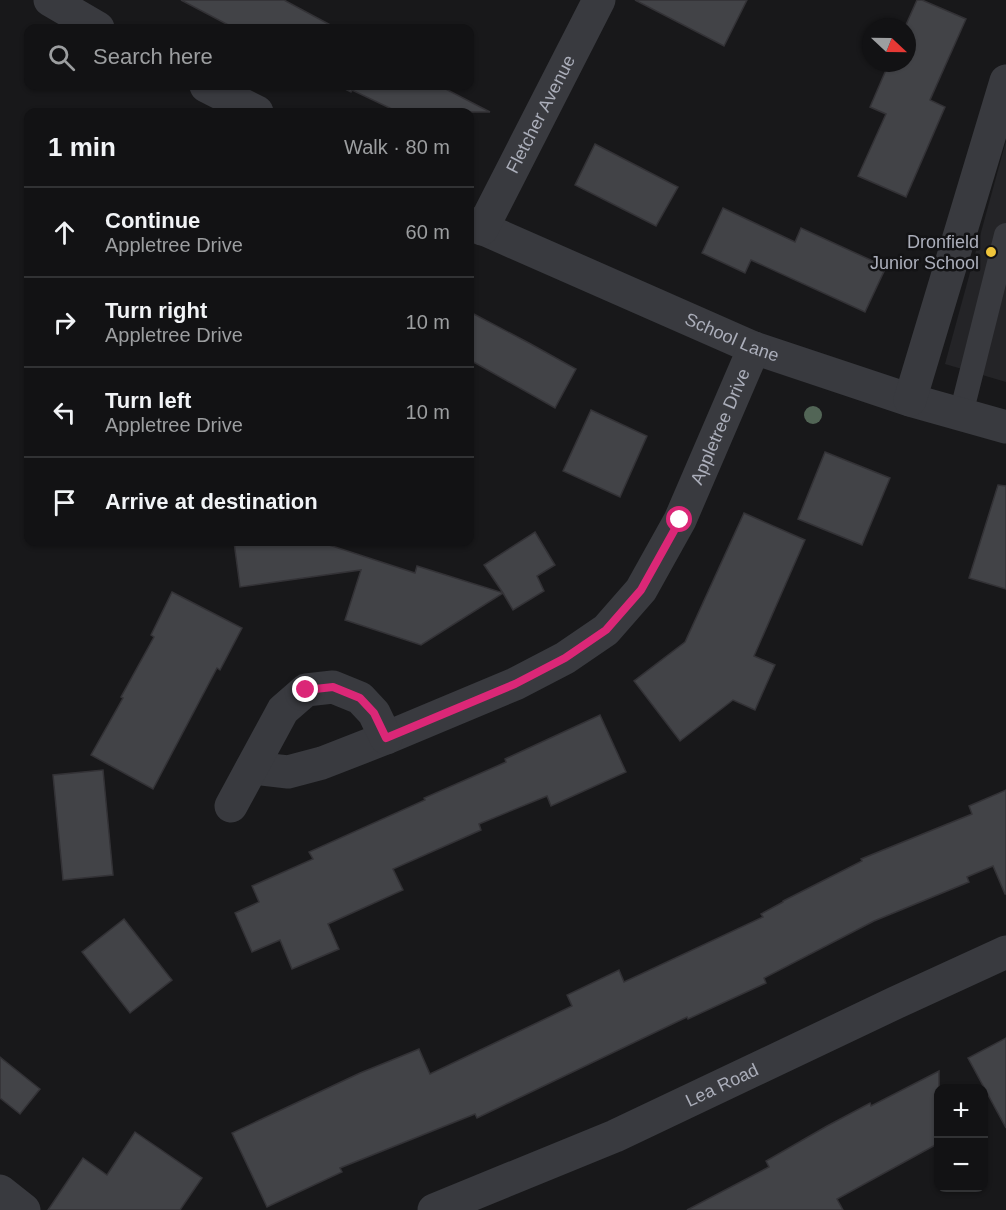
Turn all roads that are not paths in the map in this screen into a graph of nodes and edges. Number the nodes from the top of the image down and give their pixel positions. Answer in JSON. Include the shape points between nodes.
{"nodes":[{"id":1,"x":50,"y":0,"type":"edge"},
{"id":2,"x":599,"y":0,"type":"edge"},
{"id":3,"x":91,"y":24,"type":"edge"},
{"id":4,"x":1006,"y":81,"type":"edge"},
{"id":5,"x":214,"y":90,"type":"edge"},
{"id":6,"x":249,"y":108,"type":"edge"},
{"id":7,"x":476,"y":226,"type":"edge"},
{"id":8,"x":1006,"y":235,"type":"edge"},
{"id":9,"x":754,"y":348,"type":"junction"},
{"id":10,"x":910,"y":400,"type":"junction"},
{"id":11,"x":961,"y":414,"type":"junction"},
{"id":12,"x":1006,"y":427,"type":"edge"},
{"id":13,"x":386,"y":738,"type":"junction"},
{"id":14,"x":252,"y":768,"type":"junction"},
{"id":15,"x":231,"y":806,"type":"dead end"},
{"id":16,"x":1006,"y":952,"type":"edge"},
{"id":17,"x":0,"y":1191,"type":"edge"},
{"id":18,"x":24,"y":1210,"type":"edge"},
{"id":19,"x":434,"y":1210,"type":"edge"}],
"edges":[{"from":1,"to":3,"type":"street"},
{"from":2,"to":7,"type":"street","name":"Fletcher Avenue"},
{"from":4,"to":10,"type":"street"},
{"from":5,"to":6,"type":"street"},
{"from":7,"to":9,"type":"street","name":"School Lane"},
{"from":8,"to":11,"type":"lane"},
{"from":9,"to":10,"type":"street","name":"School Lane"},
{"from":9,"to":13,"type":"street","name":"Appletree Drive","via":[[680,520],[641,590],[606,630],[565,658],[515,684]]},
{"from":10,"to":11,"type":"street","name":"School Lane"},
{"from":11,"to":12,"type":"street","name":"School Lane"},
{"from":13,"to":14,"type":"street","name":"Appletree Drive","via":[[288,772]]},
{"from":13,"to":14,"type":"street","via":[[374,713],[360,698],[333,687],[306,690],[283,710]]},
{"from":14,"to":15,"type":"street"},
{"from":16,"to":19,"type":"street","name":"Lea Road","via":[[615,1136]]},
{"from":17,"to":18,"type":"street"}]}
